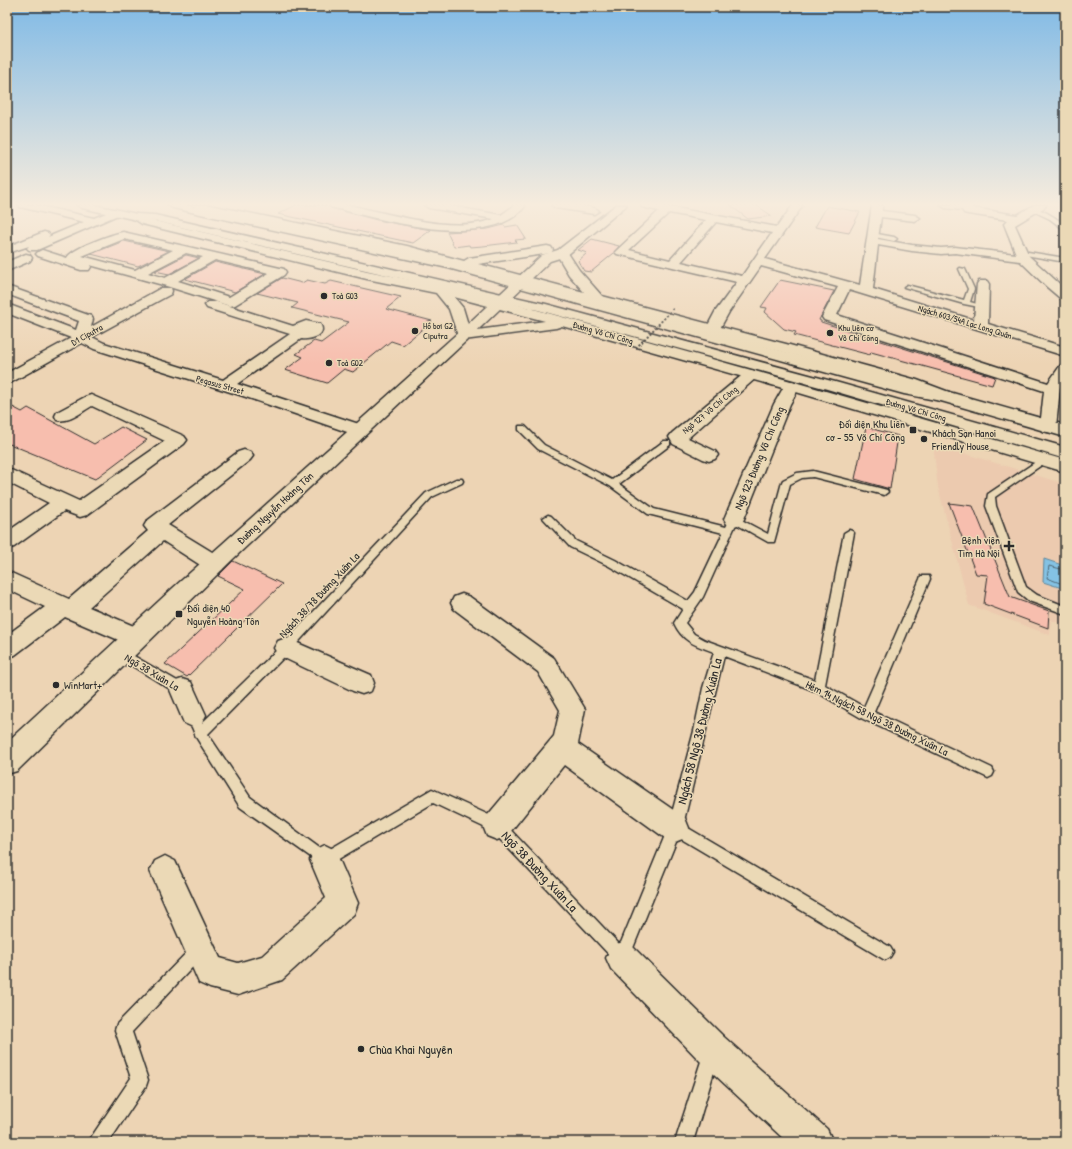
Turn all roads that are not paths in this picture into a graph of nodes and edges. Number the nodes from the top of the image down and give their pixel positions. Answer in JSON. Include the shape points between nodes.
{"nodes":[{"id":1,"x":17,"y":258,"type":"edge"},
{"id":2,"x":70,"y":259,"type":"edge"},
{"id":3,"x":78,"y":259,"type":"edge"},
{"id":4,"x":167,"y":259,"type":"edge"},
{"id":5,"x":210,"y":259,"type":"edge"},
{"id":6,"x":224,"y":259,"type":"edge"},
{"id":7,"x":244,"y":259,"type":"edge"},
{"id":8,"x":296,"y":259,"type":"edge"},
{"id":9,"x":324,"y":259,"type":"edge"},
{"id":10,"x":422,"y":259,"type":"edge"},
{"id":11,"x":440,"y":259,"type":"edge"},
{"id":12,"x":499,"y":259,"type":"edge"},
{"id":13,"x":544,"y":259,"type":"edge"},
{"id":14,"x":560,"y":259,"type":"edge"},
{"id":15,"x":650,"y":259,"type":"edge"},
{"id":16,"x":678,"y":259,"type":"edge"},
{"id":17,"x":870,"y":259,"type":"edge"},
{"id":18,"x":1026,"y":259,"type":"edge"},
{"id":19,"x":1053,"y":259,"type":"edge"},
{"id":20,"x":1065,"y":260,"type":"edge"},
{"id":21,"x":758,"y":261,"type":"joint"},
{"id":22,"x":238,"y":262,"type":"junction"},
{"id":23,"x":461,"y":264,"type":"junction"},
{"id":24,"x":673,"y":264,"type":"junction"},
{"id":25,"x":7,"y":267,"type":"edge"},
{"id":26,"x":962,"y":269,"type":"dead end"},
{"id":27,"x":137,"y":274,"type":"junction"},
{"id":28,"x":491,"y":274,"type":"junction"},
{"id":29,"x":745,"y":280,"type":"junction"},
{"id":30,"x":520,"y":283,"type":"junction"},
{"id":31,"x":983,"y":284,"type":"dead end"},
{"id":32,"x":845,"y":286,"type":"junction"},
{"id":33,"x":167,"y":287,"type":"junction"},
{"id":34,"x":907,"y":287,"type":"dead end"},
{"id":35,"x":7,"y":290,"type":"edge"},
{"id":36,"x":441,"y":290,"type":"junction"},
{"id":37,"x":866,"y":291,"type":"junction"},
{"id":38,"x":1065,"y":295,"type":"edge"},
{"id":39,"x":597,"y":299,"type":"junction"},
{"id":40,"x":501,"y":301,"type":"junction"},
{"id":41,"x":966,"y":303,"type":"junction"},
{"id":42,"x":982,"y":307,"type":"junction"},
{"id":43,"x":7,"y":308,"type":"edge"},
{"id":44,"x":542,"y":312,"type":"junction"},
{"id":45,"x":24,"y":315,"type":"junction"},
{"id":46,"x":7,"y":323,"type":"edge"},
{"id":47,"x":569,"y":324,"type":"junction"},
{"id":48,"x":981,"y":326,"type":"junction"},
{"id":49,"x":713,"y":329,"type":"junction"},
{"id":50,"x":464,"y":336,"type":"junction"},
{"id":51,"x":81,"y":338,"type":"junction"},
{"id":52,"x":1065,"y":352,"type":"edge"},
{"id":53,"x":1064,"y":372,"type":"edge"},
{"id":54,"x":751,"y":375,"type":"junction"},
{"id":55,"x":7,"y":379,"type":"edge"},
{"id":56,"x":225,"y":386,"type":"junction"},
{"id":57,"x":792,"y":386,"type":"junction"},
{"id":58,"x":1052,"y":389,"type":"junction"},
{"id":59,"x":942,"y":396,"type":"junction"},
{"id":60,"x":63,"y":416,"type":"dead end"},
{"id":61,"x":1048,"y":427,"type":"junction"},
{"id":62,"x":522,"y":428,"type":"dead end"},
{"id":63,"x":359,"y":430,"type":"junction"},
{"id":64,"x":1065,"y":431,"type":"edge"},
{"id":65,"x":667,"y":443,"type":"dead end"},
{"id":66,"x":1065,"y":453,"type":"edge"},
{"id":67,"x":244,"y":456,"type":"dead end"},
{"id":68,"x":709,"y":456,"type":"dead end"},
{"id":69,"x":1043,"y":460,"type":"junction"},
{"id":70,"x":1065,"y":466,"type":"edge"},
{"id":71,"x":7,"y":474,"type":"edge"},
{"id":72,"x":459,"y":482,"type":"dead end"},
{"id":73,"x":613,"y":484,"type":"junction"},
{"id":74,"x":884,"y":492,"type":"dead end"},
{"id":75,"x":63,"y":502,"type":"junction"},
{"id":76,"x":548,"y":518,"type":"dead end"},
{"id":77,"x":731,"y":525,"type":"junction"},
{"id":78,"x":161,"y":531,"type":"junction"},
{"id":79,"x":850,"y":533,"type":"dead end"},
{"id":80,"x":7,"y":542,"type":"edge"},
{"id":81,"x":215,"y":564,"type":"junction"},
{"id":82,"x":7,"y":579,"type":"edge"},
{"id":83,"x":925,"y":579,"type":"dead end"},
{"id":84,"x":462,"y":603,"type":"dead end"},
{"id":85,"x":689,"y":607,"type":"junction"},
{"id":86,"x":67,"y":608,"type":"junction"},
{"id":87,"x":1065,"y":610,"type":"edge"},
{"id":88,"x":135,"y":637,"type":"junction"},
{"id":89,"x":7,"y":648,"type":"edge"},
{"id":90,"x":286,"y":648,"type":"junction"},
{"id":91,"x":720,"y":650,"type":"junction"},
{"id":92,"x":119,"y":653,"type":"junction"},
{"id":93,"x":362,"y":683,"type":"dead end"},
{"id":94,"x":819,"y":687,"type":"junction"},
{"id":95,"x":182,"y":690,"type":"joint"},
{"id":96,"x":867,"y":715,"type":"junction"},
{"id":97,"x":197,"y":724,"type":"junction"},
{"id":98,"x":561,"y":748,"type":"junction"},
{"id":99,"x":7,"y":761,"type":"edge"},
{"id":100,"x":988,"y":772,"type":"dead end"},
{"id":101,"x":497,"y":826,"type":"junction"},
{"id":102,"x":675,"y":828,"type":"junction"},
{"id":103,"x":325,"y":860,"type":"junction"},
{"id":104,"x":165,"y":871,"type":"dead end"},
{"id":105,"x":199,"y":949,"type":"junction"},
{"id":106,"x":885,"y":952,"type":"dead end"},
{"id":107,"x":622,"y":958,"type":"junction"},
{"id":108,"x":712,"y":1049,"type":"junction"},
{"id":109,"x":98,"y":1142,"type":"edge"},
{"id":110,"x":684,"y":1142,"type":"edge"},
{"id":111,"x":814,"y":1142,"type":"edge"}],
"edges":[{"from":1,"to":25,"type":"street"},
{"from":2,"to":33,"type":"street"},
{"from":3,"to":27,"type":"street"},
{"from":4,"to":27,"type":"street"},
{"from":5,"to":33,"type":"street","name":"D1 Ciputra"},
{"from":6,"to":22,"type":"street"},
{"from":7,"to":22,"type":"street"},
{"from":8,"to":36,"type":"main road","name":"Đường Võ Chí Công"},
{"from":9,"to":40,"type":"main road","name":"Đường Võ Chí Công"},
{"from":10,"to":28,"type":"main road","name":"Đường Võ Chí Công"},
{"from":11,"to":23,"type":"main road","name":"Đường Võ Chí Công"},
{"from":12,"to":23,"type":"main road"},
{"from":13,"to":30,"type":"main road","name":"Đường Nguyễn Hoàng Tôn"},
{"from":14,"to":39,"type":"main road"},
{"from":15,"to":24,"type":"street"},
{"from":16,"to":24,"type":"street"},
{"from":17,"to":37,"type":"street"},
{"from":18,"to":38,"type":"street"},
{"from":19,"to":20,"type":"lane"},
{"from":21,"to":29,"type":"street"},
{"from":21,"to":32,"type":"street","name":"Ngách 603/54A Lạc Long Quân"},
{"from":22,"to":33,"type":"street","via":[[280,272],[230,302]]},
{"from":23,"to":28,"type":"main road","name":"Đường Võ Chí Công"},
{"from":24,"to":29,"type":"street"},
{"from":26,"to":41,"type":"lane","via":[[971,289]]},
{"from":27,"to":33,"type":"street"},
{"from":28,"to":30,"type":"main road","name":"Đường Võ Chí Công"},
{"from":29,"to":49,"type":"street"},
{"from":30,"to":39,"type":"main road","name":"Đường Võ Chí Công"},
{"from":30,"to":40,"type":"main road","name":"Đường Nguyễn Hoàng Tôn"},
{"from":30,"to":59,"type":"main road","name":"Đường Võ Chí Công","via":[[910,391]]},
{"from":31,"to":42,"type":"street"},
{"from":32,"to":37,"type":"street","name":"Ngách 603/54A Lạc Long Quân"},
{"from":32,"to":58,"type":"street","via":[[829,317]]},
{"from":33,"to":51,"type":"street","name":"D1 Ciputra"},
{"from":33,"to":56,"type":"street","via":[[297,333]]},
{"from":34,"to":41,"type":"lane"},
{"from":35,"to":51,"type":"street","via":[[86,319]]},
{"from":36,"to":40,"type":"main road","name":"Đường Võ Chí Công"},
{"from":36,"to":50,"type":"main road","via":[[456,308]]},
{"from":37,"to":48,"type":"street","name":"Ngách 603/54A Lạc Long Quân"},
{"from":39,"to":49,"type":"main road","name":"Đường Võ Chí Công"},
{"from":40,"to":44,"type":"main road","name":"Đường Võ Chí Công"},
{"from":40,"to":50,"type":"main road","name":"Đường Nguyễn Hoàng Tôn"},
{"from":41,"to":42,"type":"lane"},
{"from":42,"to":48,"type":"street"},
{"from":43,"to":45,"type":"street","name":"Pegasus Street"},
{"from":44,"to":47,"type":"main road","name":"Đường Võ Chí Công"},
{"from":44,"to":66,"type":"main road","name":"Đường Võ Chí Công","via":[[826,384]]},
{"from":45,"to":46,"type":"street"},
{"from":45,"to":51,"type":"street","name":"Pegasus Street"},
{"from":47,"to":50,"type":"main road","via":[[548,324]]},
{"from":47,"to":54,"type":"main road","name":"Đường Võ Chí Công"},
{"from":48,"to":52,"type":"street","name":"Ngách 603/54A Lạc Long Quân"},
{"from":49,"to":59,"type":"main road","name":"Đường Võ Chí Công","via":[[911,383]]},
{"from":50,"to":63,"type":"main road","name":"Đường Nguyễn Hoàng Tôn"},
{"from":51,"to":55,"type":"street","name":"D1 Ciputra"},
{"from":51,"to":56,"type":"street","name":"Pegasus Street"},
{"from":53,"to":58,"type":"street"},
{"from":54,"to":57,"type":"main road","name":"Đường Võ Chí Công"},
{"from":54,"to":68,"type":"street","name":"Ngõ 127 Võ Chí Công","via":[[678,437],[679,440]]},
{"from":56,"to":63,"type":"street","name":"Pegasus Street"},
{"from":57,"to":69,"type":"main road","name":"Đường Võ Chí Công"},
{"from":57,"to":77,"type":"street","name":"Ngõ 123 Đường Võ Chí Công"},
{"from":58,"to":61,"type":"street"},
{"from":59,"to":61,"type":"main road","name":"Đường Võ Chí Công"},
{"from":60,"to":75,"type":"street","via":[[91,400],[178,440],[80,510]]},
{"from":61,"to":64,"type":"main road","name":"Đường Võ Chí Công"},
{"from":62,"to":73,"type":"lane","via":[[541,447]]},
{"from":63,"to":81,"type":"main road","name":"Đường Nguyễn Hoàng Tôn"},
{"from":65,"to":73,"type":"lane"},
{"from":67,"to":78,"type":"street","via":[[154,526]]},
{"from":69,"to":70,"type":"main road","name":"Đường Võ Chí Công"},
{"from":69,"to":87,"type":"lane","via":[[991,496],[991,506],[1022,589],[1033,598]]},
{"from":71,"to":75,"type":"street"},
{"from":72,"to":90,"type":"lane","name":"Ngách 38/78 Đường Xuân La","via":[[429,495]]},
{"from":73,"to":77,"type":"lane","via":[[651,512]]},
{"from":74,"to":77,"type":"lane","via":[[813,474],[800,475],[786,482],[770,540]]},
{"from":75,"to":80,"type":"street"},
{"from":76,"to":85,"type":"lane","via":[[573,544]]},
{"from":77,"to":85,"type":"lane","name":"Ngách 58 Ngõ 38 Đường Xuân La","via":[[699,594]]},
{"from":78,"to":81,"type":"street"},
{"from":78,"to":86,"type":"street"},
{"from":79,"to":94,"type":"lane"},
{"from":81,"to":88,"type":"main road","name":"Đường Nguyễn Hoàng Tôn"},
{"from":82,"to":86,"type":"street"},
{"from":83,"to":96,"type":"lane"},
{"from":84,"to":98,"type":"street","via":[[546,666],[573,709],[566,742]]},
{"from":85,"to":91,"type":"lane","name":"Ngách 58 Ngõ 38 Đường Xuân La","via":[[679,623],[682,631],[689,638]]},
{"from":86,"to":88,"type":"street"},
{"from":86,"to":89,"type":"street"},
{"from":88,"to":92,"type":"main road","name":"Đường Nguyễn Hoàng Tôn"},
{"from":90,"to":93,"type":"street"},
{"from":90,"to":97,"type":"lane","name":"Ngách 38/78 Đường Xuân La"},
{"from":91,"to":94,"type":"lane","name":"Hẻm 14 Ngách 58 Ngõ 38 Đường Xuân La"},
{"from":91,"to":102,"type":"lane","name":"Ngách 58 Ngõ 38 Đường Xuân La"},
{"from":92,"to":95,"type":"lane","name":"Ngõ 38 Xuân La"},
{"from":92,"to":99,"type":"main road","name":"Đường Nguyễn Hoàng Tôn"},
{"from":94,"to":96,"type":"lane","name":"Hẻm 14 Ngách 58 Ngõ 38 Đường Xuân La"},
{"from":95,"to":97,"type":"street","name":"Ngõ 38 Xuân La"},
{"from":96,"to":100,"type":"lane","name":"Hẻm 14 Ngách 58 Ngõ 38 Đường Xuân La"},
{"from":97,"to":103,"type":"lane","via":[[245,802]]},
{"from":98,"to":101,"type":"street"},
{"from":98,"to":102,"type":"street"},
{"from":101,"to":103,"type":"lane","name":"Ngõ 38 Đường Xuân La","via":[[432,796]]},
{"from":101,"to":107,"type":"lane","name":"Ngõ 38 Đường Xuân La"},
{"from":102,"to":106,"type":"lane"},
{"from":102,"to":107,"type":"lane","name":"Ngách 58 Ngõ 38 Đường Xuân La"},
{"from":103,"to":105,"type":"street","via":[[343,903],[271,969],[238,979],[210,972]]},
{"from":104,"to":105,"type":"street"},
{"from":105,"to":109,"type":"lane","via":[[123,1030],[140,1080]]},
{"from":107,"to":108,"type":"street","name":"Ngõ 38 Đường Xuân La"},
{"from":108,"to":110,"type":"lane"},
{"from":108,"to":111,"type":"street","name":"Ngõ 38 Đường Xuân La"}]}
